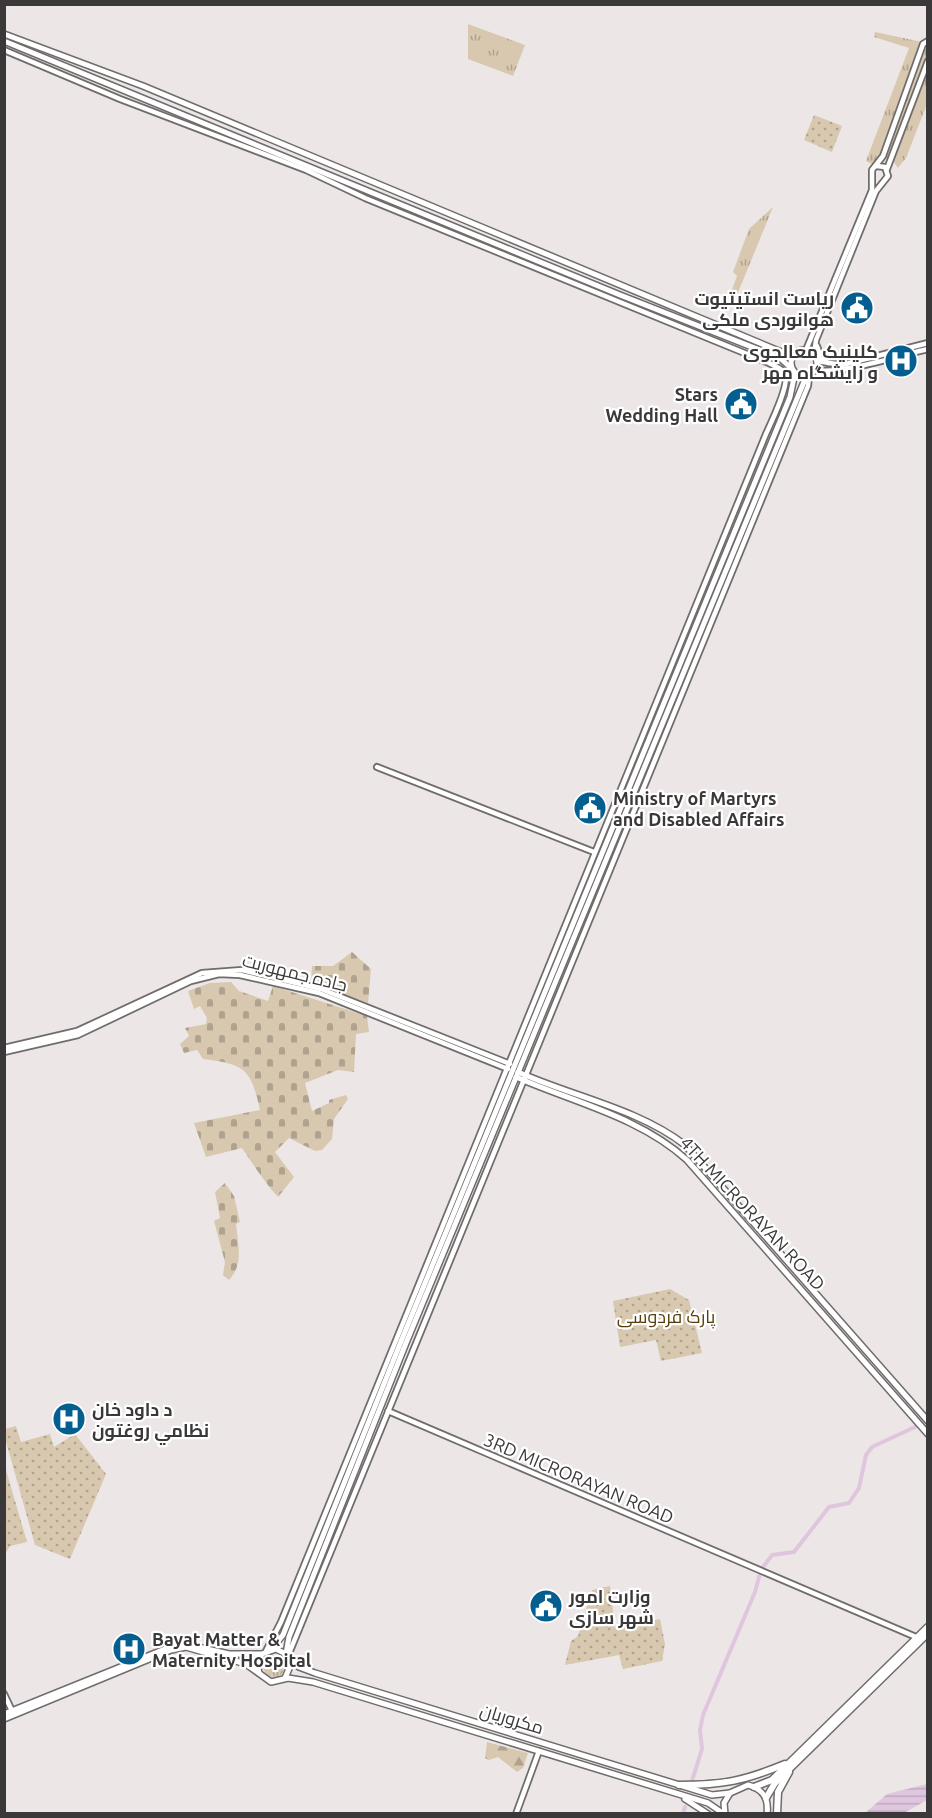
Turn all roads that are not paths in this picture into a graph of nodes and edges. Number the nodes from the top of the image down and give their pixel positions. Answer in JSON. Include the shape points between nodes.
{"nodes":[{"id":1,"x":4,"y":34,"type":"edge"},
{"id":2,"x":4,"y":41,"type":"edge"},
{"id":3,"x":925,"y":42,"type":"edge"},
{"id":4,"x":4,"y":50,"type":"edge"},
{"id":5,"x":927,"y":62,"type":"edge"},
{"id":6,"x":246,"y":122,"type":"dead end"},
{"id":7,"x":243,"y":129,"type":"junction"},
{"id":8,"x":313,"y":159,"type":"junction"},
{"id":9,"x":309,"y":166,"type":"junction"},
{"id":10,"x":874,"y":167,"type":"junction"},
{"id":11,"x":887,"y":169,"type":"junction"},
{"id":12,"x":872,"y":176,"type":"junction"},
{"id":13,"x":884,"y":181,"type":"junction"},
{"id":14,"x":591,"y":283,"type":"junction"},
{"id":15,"x":589,"y":290,"type":"junction"},
{"id":16,"x":823,"y":323,"type":"junction"},
{"id":17,"x":927,"y":344,"type":"edge"},
{"id":18,"x":927,"y":349,"type":"edge"},
{"id":19,"x":806,"y":350,"type":"junction"},
{"id":20,"x":762,"y":351,"type":"junction"},
{"id":21,"x":795,"y":354,"type":"junction"},
{"id":22,"x":814,"y":355,"type":"junction"},
{"id":23,"x":759,"y":359,"type":"junction"},
{"id":24,"x":817,"y":361,"type":"junction"},
{"id":25,"x":830,"y":364,"type":"junction"},
{"id":26,"x":816,"y":370,"type":"junction"},
{"id":27,"x":793,"y":371,"type":"junction"},
{"id":28,"x":807,"y":376,"type":"junction"},
{"id":29,"x":377,"y":766,"type":"dead end"},
{"id":30,"x":594,"y":852,"type":"junction"},
{"id":31,"x":4,"y":1050,"type":"edge"},
{"id":32,"x":513,"y":1071,"type":"junction"},
{"id":33,"x":524,"y":1078,"type":"junction"},
{"id":34,"x":639,"y":1124,"type":"junction"},
{"id":35,"x":745,"y":1213,"type":"junction"},
{"id":36,"x":739,"y":1219,"type":"junction"},
{"id":37,"x":388,"y":1411,"type":"junction"},
{"id":38,"x":927,"y":1421,"type":"edge"},
{"id":39,"x":927,"y":1434,"type":"edge"},
{"id":40,"x":927,"y":1627,"type":"edge"},
{"id":41,"x":927,"y":1633,"type":"edge"},
{"id":42,"x":916,"y":1637,"type":"junction"},
{"id":43,"x":266,"y":1651,"type":"junction"},
{"id":44,"x":287,"y":1656,"type":"junction"},
{"id":45,"x":260,"y":1675,"type":"junction"},
{"id":46,"x":284,"y":1680,"type":"junction"},
{"id":47,"x":4,"y":1694,"type":"edge"},
{"id":48,"x":13,"y":1713,"type":"junction"},
{"id":49,"x":4,"y":1714,"type":"edge"},
{"id":50,"x":4,"y":1719,"type":"edge"},
{"id":51,"x":539,"y":1751,"type":"junction"},
{"id":52,"x":791,"y":1764,"type":"junction"},
{"id":53,"x":679,"y":1785,"type":"junction"},
{"id":54,"x":754,"y":1787,"type":"junction"},
{"id":55,"x":730,"y":1793,"type":"junction"},
{"id":56,"x":676,"y":1794,"type":"junction"},
{"id":57,"x":766,"y":1798,"type":"junction"},
{"id":58,"x":768,"y":1811,"type":"edge"},
{"id":59,"x":516,"y":1814,"type":"edge"},
{"id":60,"x":708,"y":1814,"type":"edge"},
{"id":61,"x":724,"y":1814,"type":"edge"},
{"id":62,"x":777,"y":1814,"type":"edge"}],
"edges":[{"from":1,"to":7,"type":"main road"},
{"from":2,"to":9,"type":"main road"},
{"from":3,"to":10,"type":"main road","via":[[883,156]]},
{"from":4,"to":15,"type":"main road","via":[[306,170]]},
{"from":5,"to":11,"type":"main road"},
{"from":6,"to":7,"type":"main road"},
{"from":7,"to":8,"type":"main road"},
{"from":8,"to":9,"type":"main road"},
{"from":8,"to":21,"type":"main road","via":[[786,354]]},
{"from":9,"to":14,"type":"main road"},
{"from":10,"to":11,"type":"main road"},
{"from":10,"to":12,"type":"main road"},
{"from":11,"to":13,"type":"main road"},
{"from":12,"to":13,"type":"main road"},
{"from":12,"to":19,"type":"main road","via":[[872,190]]},
{"from":13,"to":16,"type":"main road","via":[[876,191]]},
{"from":14,"to":15,"type":"main road"},
{"from":14,"to":20,"type":"main road"},
{"from":15,"to":23,"type":"main road"},
{"from":16,"to":22,"type":"main road"},
{"from":16,"to":25,"type":"main road","via":[[817,348],[821,358]]},
{"from":17,"to":25,"type":"main road","via":[[842,365]]},
{"from":18,"to":26,"type":"main road","via":[[843,369]]},
{"from":19,"to":21,"type":"main road"},
{"from":19,"to":22,"type":"main road"},
{"from":20,"to":23,"type":"main road"},
{"from":20,"to":27,"type":"main road","via":[[780,358]]},
{"from":21,"to":27,"type":"main road","via":[[791,361]]},
{"from":22,"to":24,"type":"main road"},
{"from":23,"to":30,"type":"main road","via":[[786,376],[784,387]]},
{"from":24,"to":25,"type":"main road"},
{"from":24,"to":26,"type":"main road"},
{"from":26,"to":28,"type":"main road"},
{"from":27,"to":28,"type":"main road"},
{"from":27,"to":32,"type":"main road","via":[[795,381],[790,397]]},
{"from":28,"to":32,"type":"main road"},
{"from":28,"to":33,"type":"main road","via":[[808,386]]},
{"from":29,"to":30,"type":"main road"},
{"from":30,"to":32,"type":"main road"},
{"from":31,"to":32,"type":"main road","name":"جاده جمهوریت","via":[[77,1031],[197,974],[242,970],[321,989]]},
{"from":32,"to":33,"type":"main road","name":"4TH MICRORAYAN ROAD"},
{"from":32,"to":43,"type":"main road","via":[[283,1635]]},
{"from":32,"to":44,"type":"main road","via":[[289,1637]]},
{"from":33,"to":34,"type":"main road","name":"4TH MICRORAYAN ROAD"},
{"from":33,"to":37,"type":"main road"},
{"from":34,"to":35,"type":"main road","name":"4TH MICRORAYAN ROAD","via":[[685,1145]]},
{"from":34,"to":36,"type":"main road","name":"4TH MICRORAYAN ROAD","via":[[687,1160]]},
{"from":35,"to":36,"type":"main road"},
{"from":35,"to":38,"type":"main road","name":"4TH MICRORAYAN ROAD"},
{"from":36,"to":39,"type":"main road","name":"4TH MICRORAYAN ROAD"},
{"from":37,"to":42,"type":"main road","name":"3RD MICRORAYAN ROAD"},
{"from":37,"to":44,"type":"main road"},
{"from":40,"to":42,"type":"highway"},
{"from":41,"to":52,"type":"highway"},
{"from":42,"to":52,"type":"highway"},
{"from":43,"to":44,"type":"main road"},
{"from":43,"to":45,"type":"main road","via":[[257,1664]]},
{"from":43,"to":48,"type":"main road","via":[[229,1654],[180,1643]]},
{"from":44,"to":46,"type":"main road","via":[[290,1670]]},
{"from":44,"to":53,"type":"main road","name":"مکروریان","via":[[299,1667],[315,1673]]},
{"from":45,"to":46,"type":"main road","via":[[271,1682]]},
{"from":45,"to":48,"type":"main road","via":[[246,1664],[182,1647]]},
{"from":46,"to":51,"type":"main road","via":[[313,1682]]},
{"from":47,"to":48,"type":"main road"},
{"from":48,"to":49,"type":"main road"},
{"from":48,"to":50,"type":"main road"},
{"from":51,"to":56,"type":"main road"},
{"from":51,"to":59,"type":"main road"},
{"from":52,"to":53,"type":"highway","via":[[741,1781]]},
{"from":52,"to":54,"type":"highway","via":[[772,1780]]},
{"from":52,"to":57,"type":"highway"},
{"from":52,"to":62,"type":"highway","via":[[778,1792]]},
{"from":53,"to":55,"type":"main road","name":"مکروریان","via":[[712,1795]]},
{"from":54,"to":55,"type":"main road","name":"مکروریان","via":[[741,1786]]},
{"from":54,"to":57,"type":"main road"},
{"from":55,"to":61,"type":"main road","via":[[724,1803]]},
{"from":56,"to":60,"type":"main road"},
{"from":56,"to":61,"type":"main road","via":[[708,1803]]},
{"from":57,"to":58,"type":"main road"}]}
